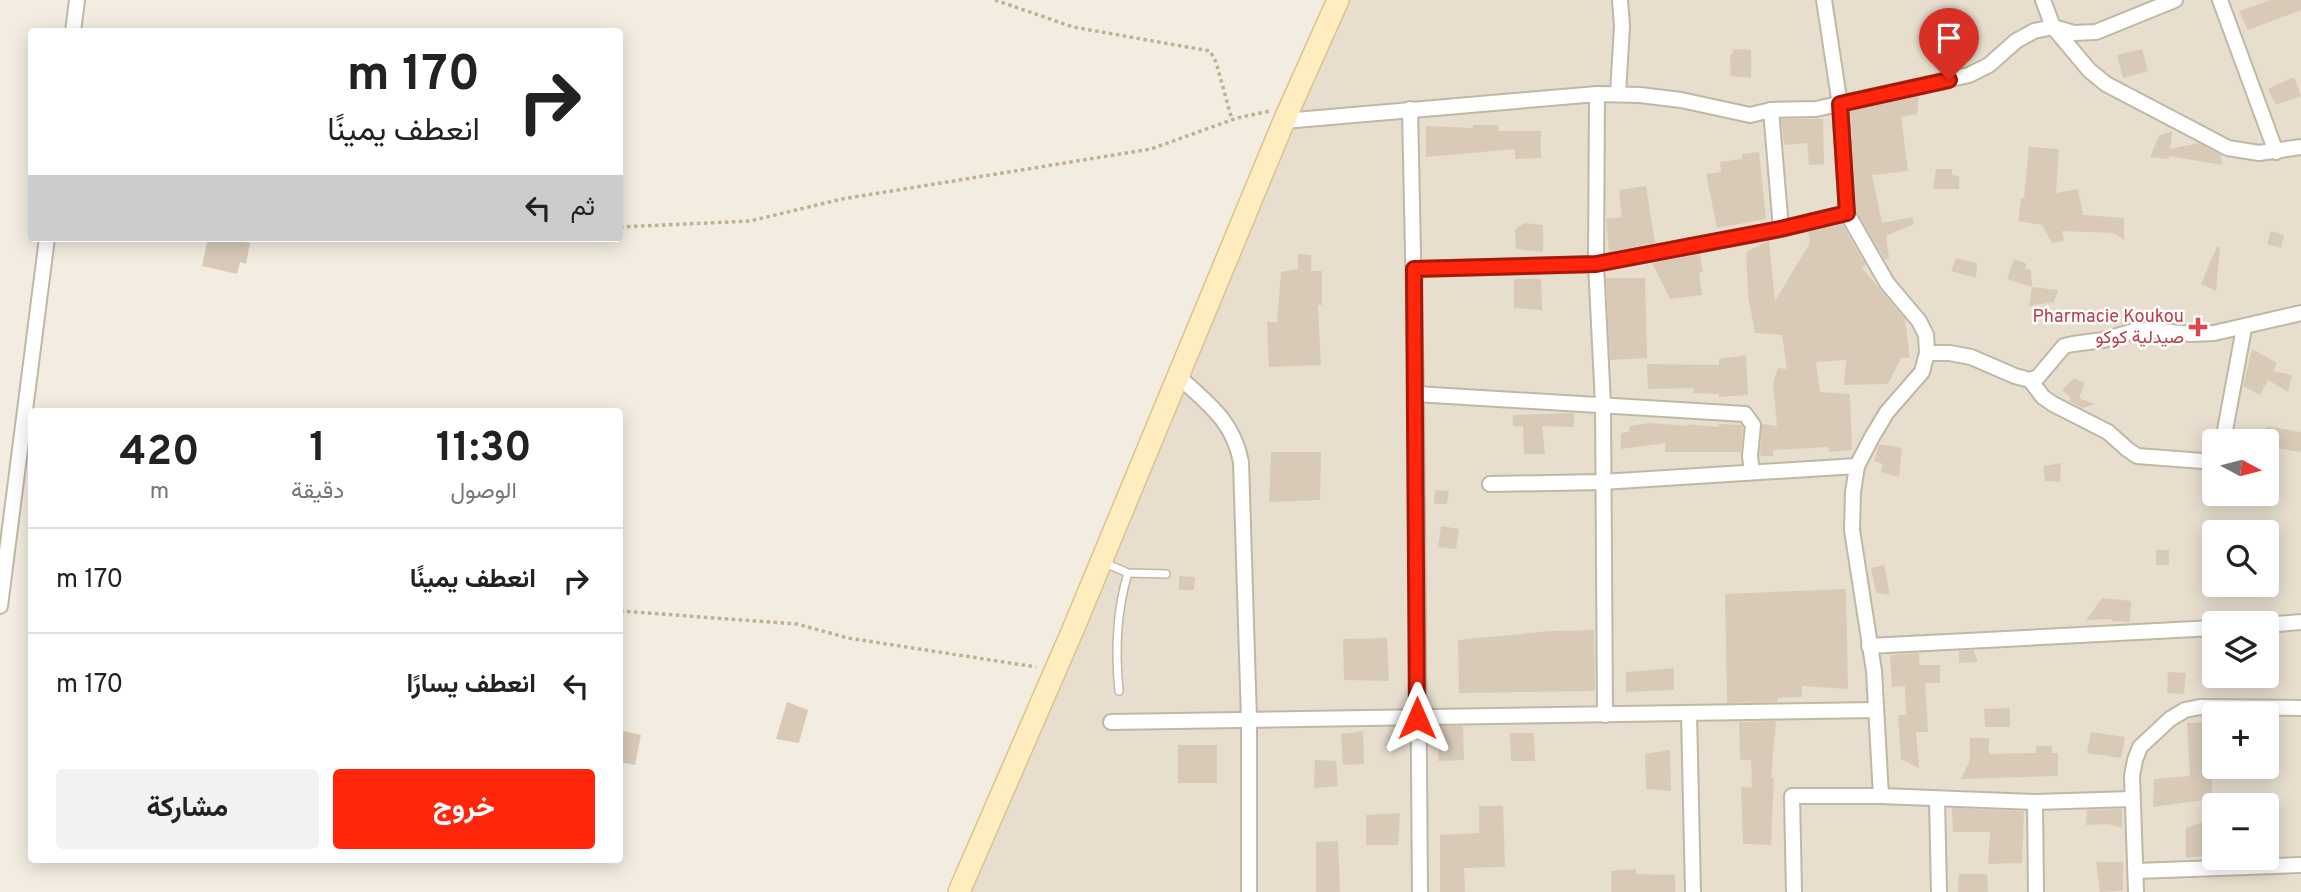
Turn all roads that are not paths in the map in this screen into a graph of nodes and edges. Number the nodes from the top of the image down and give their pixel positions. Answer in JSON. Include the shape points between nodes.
{"nodes":[{"id":1,"x":77,"y":0,"type":"edge"},
{"id":2,"x":1338,"y":0,"type":"edge"},
{"id":3,"x":1620,"y":0,"type":"edge"},
{"id":4,"x":1824,"y":0,"type":"edge"},
{"id":5,"x":2043,"y":0,"type":"edge"},
{"id":6,"x":2175,"y":0,"type":"edge"},
{"id":7,"x":2220,"y":0,"type":"edge"},
{"id":8,"x":2053,"y":27,"type":"junction"},
{"id":9,"x":74,"y":28,"type":"edge"},
{"id":10,"x":1597,"y":94,"type":"junction"},
{"id":11,"x":1618,"y":94,"type":"junction"},
{"id":12,"x":1840,"y":104,"type":"junction"},
{"id":13,"x":1410,"y":109,"type":"junction"},
{"id":14,"x":1771,"y":110,"type":"junction"},
{"id":15,"x":1287,"y":113,"type":"junction"},
{"id":16,"x":2301,"y":147,"type":"edge"},
{"id":17,"x":2276,"y":152,"type":"junction"},
{"id":18,"x":1847,"y":213,"type":"junction"},
{"id":19,"x":1780,"y":229,"type":"junction"},
{"id":20,"x":46,"y":242,"type":"edge"},
{"id":21,"x":1596,"y":264,"type":"junction"},
{"id":22,"x":1414,"y":269,"type":"junction"},
{"id":23,"x":2301,"y":313,"type":"edge"},
{"id":24,"x":2244,"y":328,"type":"junction"},
{"id":25,"x":1927,"y":353,"type":"junction"},
{"id":26,"x":1177,"y":375,"type":"junction"},
{"id":27,"x":2030,"y":380,"type":"junction"},
{"id":28,"x":1416,"y":394,"type":"junction"},
{"id":29,"x":1603,"y":404,"type":"junction"},
{"id":30,"x":2224,"y":429,"type":"edge"},
{"id":31,"x":2202,"y":461,"type":"edge"},
{"id":32,"x":1857,"y":466,"type":"junction"},
{"id":33,"x":1752,"y":472,"type":"junction"},
{"id":34,"x":1602,"y":482,"type":"junction"},
{"id":35,"x":1490,"y":484,"type":"dead end"},
{"id":36,"x":1101,"y":561,"type":"junction"},
{"id":37,"x":1128,"y":573,"type":"junction"},
{"id":38,"x":1166,"y":575,"type":"dead end"},
{"id":39,"x":0,"y":606,"type":"edge"},
{"id":40,"x":2301,"y":622,"type":"edge"},
{"id":41,"x":2279,"y":624,"type":"edge"},
{"id":42,"x":2202,"y":629,"type":"edge"},
{"id":43,"x":1870,"y":646,"type":"junction"},
{"id":44,"x":1119,"y":691,"type":"dead end"},
{"id":45,"x":2301,"y":708,"type":"edge"},
{"id":46,"x":1876,"y":710,"type":"junction"},
{"id":47,"x":1689,"y":713,"type":"junction"},
{"id":48,"x":1605,"y":715,"type":"junction"},
{"id":49,"x":1417,"y":718,"type":"junction"},
{"id":50,"x":1249,"y":720,"type":"junction"},
{"id":51,"x":1111,"y":722,"type":"dead end"},
{"id":52,"x":1881,"y":796,"type":"junction"},
{"id":53,"x":1937,"y":799,"type":"junction"},
{"id":54,"x":2132,"y":799,"type":"junction"},
{"id":55,"x":2035,"y":802,"type":"junction"},
{"id":56,"x":2301,"y":865,"type":"edge"},
{"id":57,"x":2136,"y":871,"type":"junction"},
{"id":58,"x":959,"y":892,"type":"edge"},
{"id":59,"x":1249,"y":892,"type":"edge"},
{"id":60,"x":1420,"y":892,"type":"edge"},
{"id":61,"x":1692,"y":892,"type":"edge"},
{"id":62,"x":1794,"y":892,"type":"edge"},
{"id":63,"x":1939,"y":892,"type":"edge"},
{"id":64,"x":2036,"y":892,"type":"edge"},
{"id":65,"x":2136,"y":892,"type":"edge"}],
"edges":[{"from":1,"to":9,"type":"street"},
{"from":2,"to":15,"type":"street"},
{"from":3,"to":11,"type":"street"},
{"from":4,"to":12,"type":"street"},
{"from":5,"to":8,"type":"street"},
{"from":6,"to":8,"type":"street","via":[[2096,32],[2074,33]]},
{"from":7,"to":17,"type":"street"},
{"from":8,"to":12,"type":"street","via":[[2016,41],[1989,65],[1969,75]]},
{"from":8,"to":17,"type":"street","via":[[2106,84],[2228,148]]},
{"from":10,"to":11,"type":"street"},
{"from":10,"to":13,"type":"street"},
{"from":10,"to":21,"type":"street"},
{"from":11,"to":14,"type":"street","via":[[1681,100],[1750,115]]},
{"from":12,"to":14,"type":"street"},
{"from":12,"to":18,"type":"street"},
{"from":13,"to":15,"type":"street"},
{"from":13,"to":22,"type":"street"},
{"from":14,"to":19,"type":"street"},
{"from":15,"to":26,"type":"street"},
{"from":16,"to":17,"type":"street"},
{"from":18,"to":19,"type":"street"},
{"from":18,"to":25,"type":"street","via":[[1887,284],[1919,321]]},
{"from":19,"to":21,"type":"street"},
{"from":20,"to":39,"type":"street"},
{"from":21,"to":22,"type":"street"},
{"from":21,"to":29,"type":"street"},
{"from":22,"to":28,"type":"street"},
{"from":23,"to":24,"type":"street"},
{"from":24,"to":27,"type":"street","via":[[2202,334],[2134,331],[2064,346],[2038,377]]},
{"from":24,"to":30,"type":"street"},
{"from":25,"to":27,"type":"street","via":[[1971,357]]},
{"from":25,"to":32,"type":"street","via":[[1922,372],[1888,412]]},
{"from":26,"to":36,"type":"street"},
{"from":26,"to":50,"type":"street","via":[[1230,428],[1237,442],[1243,493]]},
{"from":27,"to":31,"type":"street","via":[[2043,397],[2108,432],[2137,456]]},
{"from":28,"to":29,"type":"street"},
{"from":28,"to":49,"type":"street"},
{"from":29,"to":33,"type":"street","via":[[1745,414],[1753,425]]},
{"from":29,"to":34,"type":"street"},
{"from":32,"to":33,"type":"street"},
{"from":32,"to":43,"type":"street","via":[[1852,530]]},
{"from":33,"to":34,"type":"street"},
{"from":34,"to":35,"type":"street"},
{"from":34,"to":48,"type":"street"},
{"from":36,"to":37,"type":"lane"},
{"from":36,"to":58,"type":"street"},
{"from":37,"to":38,"type":"lane"},
{"from":37,"to":44,"type":"lane","via":[[1118,617]]},
{"from":40,"to":41,"type":"street"},
{"from":42,"to":43,"type":"street"},
{"from":43,"to":46,"type":"street"},
{"from":45,"to":54,"type":"street","via":[[2185,710],[2140,747]]},
{"from":46,"to":47,"type":"street"},
{"from":46,"to":52,"type":"street"},
{"from":47,"to":48,"type":"street"},
{"from":47,"to":61,"type":"street"},
{"from":48,"to":49,"type":"street"},
{"from":49,"to":50,"type":"street"},
{"from":49,"to":60,"type":"street"},
{"from":50,"to":51,"type":"street"},
{"from":50,"to":59,"type":"street"},
{"from":52,"to":53,"type":"street"},
{"from":52,"to":62,"type":"street","via":[[1793,796]]},
{"from":53,"to":55,"type":"street"},
{"from":53,"to":63,"type":"street"},
{"from":54,"to":55,"type":"street"},
{"from":54,"to":57,"type":"street"},
{"from":55,"to":64,"type":"street"},
{"from":56,"to":57,"type":"street"},
{"from":57,"to":65,"type":"street"}]}
